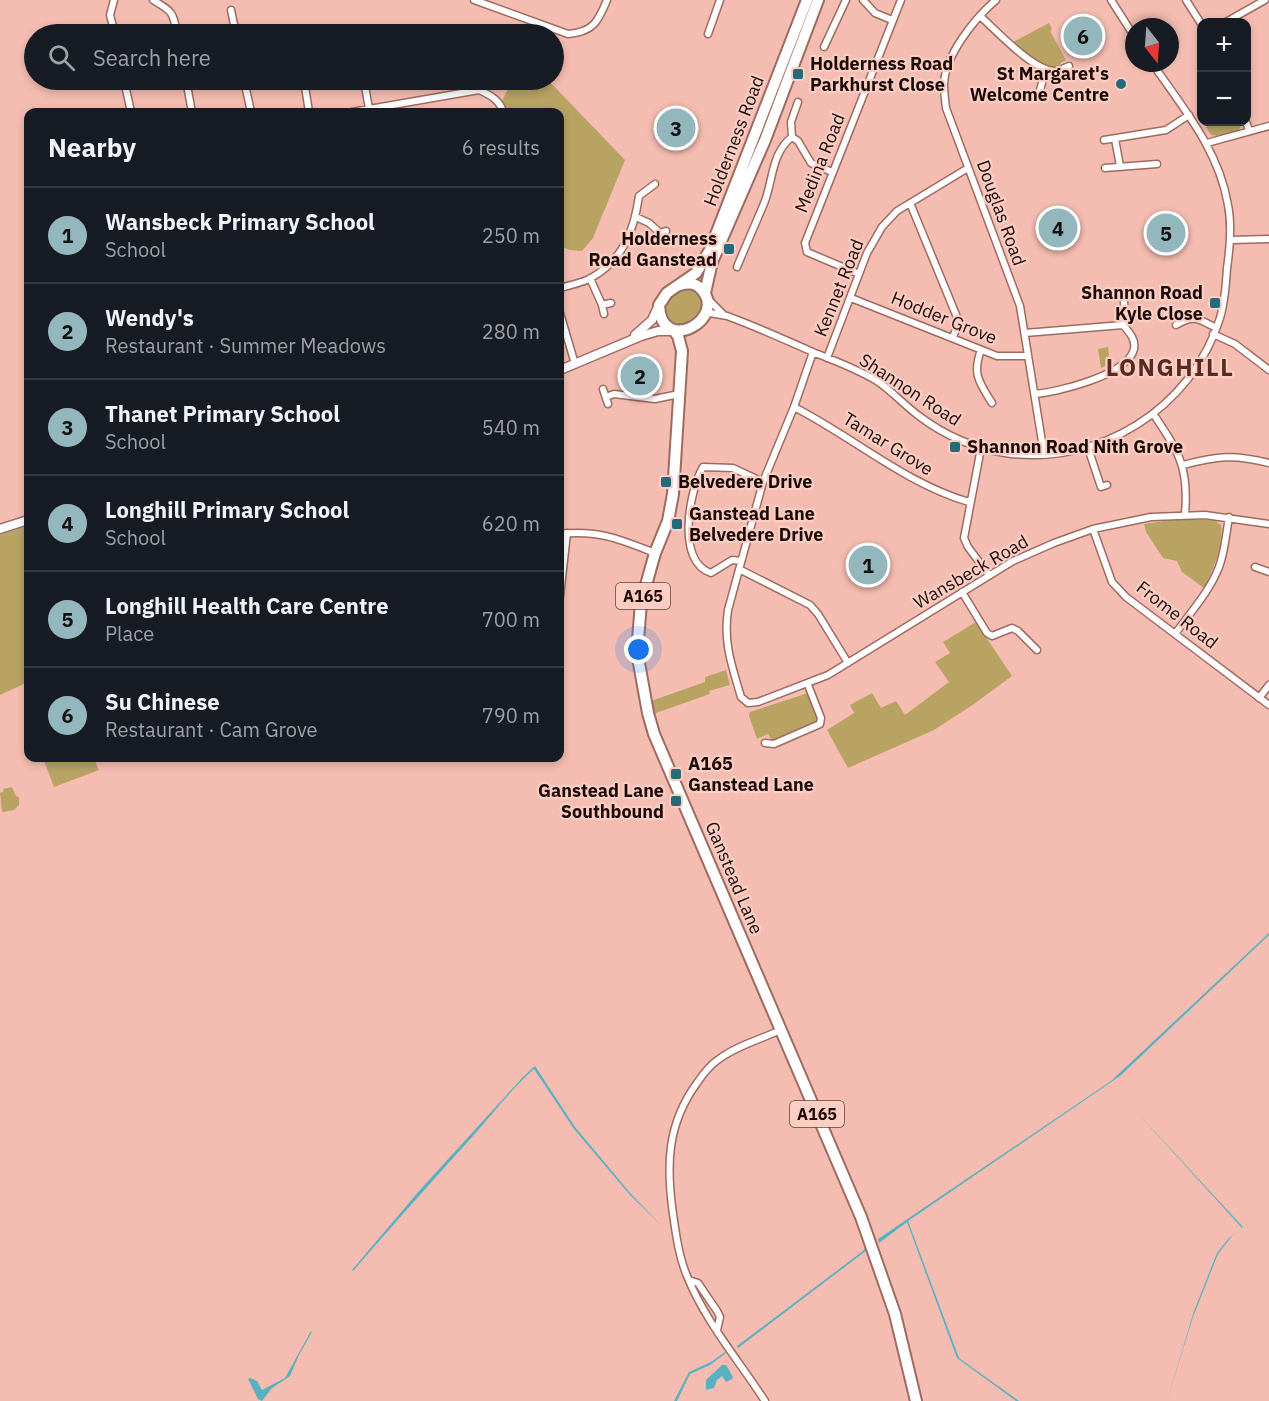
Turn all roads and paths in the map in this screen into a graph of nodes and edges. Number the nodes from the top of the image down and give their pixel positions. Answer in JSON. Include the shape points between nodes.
{"nodes":[{"id":1,"x":114,"y":0,"type":"edge"},
{"id":2,"x":153,"y":0,"type":"edge"},
{"id":3,"x":474,"y":0,"type":"edge"},
{"id":4,"x":607,"y":0,"type":"edge"},
{"id":5,"x":720,"y":0,"type":"edge"},
{"id":6,"x":807,"y":0,"type":"edge"},
{"id":7,"x":818,"y":0,"type":"edge"},
{"id":8,"x":846,"y":0,"type":"edge"},
{"id":9,"x":863,"y":0,"type":"edge"},
{"id":10,"x":901,"y":0,"type":"edge"},
{"id":11,"x":996,"y":0,"type":"edge"},
{"id":12,"x":1111,"y":0,"type":"edge"},
{"id":13,"x":1186,"y":0,"type":"edge"},
{"id":14,"x":1265,"y":0,"type":"edge"},
{"id":15,"x":231,"y":10,"type":"dead end"},
{"id":16,"x":241,"y":16,"type":"dead end"},
{"id":17,"x":980,"y":16,"type":"junction"},
{"id":18,"x":233,"y":18,"type":"junction"},
{"id":19,"x":1198,"y":18,"type":"edge"},
{"id":20,"x":1233,"y":18,"type":"edge"},
{"id":21,"x":892,"y":20,"type":"junction"},
{"id":22,"x":1125,"y":22,"type":"edge"},
{"id":23,"x":112,"y":24,"type":"edge"},
{"id":24,"x":175,"y":24,"type":"edge"},
{"id":25,"x":234,"y":24,"type":"edge"},
{"id":26,"x":540,"y":24,"type":"edge"},
{"id":27,"x":564,"y":33,"type":"edge"},
{"id":28,"x":708,"y":34,"type":"dead end"},
{"id":29,"x":824,"y":43,"type":"dead end"},
{"id":30,"x":1069,"y":66,"type":"dead end"},
{"id":31,"x":1046,"y":69,"type":"junction"},
{"id":32,"x":1158,"y":72,"type":"edge"},
{"id":33,"x":126,"y":90,"type":"edge"},
{"id":34,"x":188,"y":90,"type":"edge"},
{"id":35,"x":246,"y":90,"type":"edge"},
{"id":36,"x":306,"y":90,"type":"edge"},
{"id":37,"x":366,"y":90,"type":"edge"},
{"id":38,"x":479,"y":90,"type":"joint"},
{"id":39,"x":1038,"y":97,"type":"dead end"},
{"id":40,"x":798,"y":102,"type":"dead end"},
{"id":41,"x":130,"y":108,"type":"edge"},
{"id":42,"x":191,"y":108,"type":"edge"},
{"id":43,"x":250,"y":108,"type":"edge"},
{"id":44,"x":308,"y":108,"type":"edge"},
{"id":45,"x":369,"y":108,"type":"edge"},
{"id":46,"x":375,"y":108,"type":"edge"},
{"id":47,"x":502,"y":108,"type":"edge"},
{"id":48,"x":1189,"y":115,"type":"junction"},
{"id":49,"x":1248,"y":126,"type":"edge"},
{"id":50,"x":1269,"y":126,"type":"edge"},
{"id":51,"x":1249,"y":130,"type":"junction"},
{"id":52,"x":792,"y":137,"type":"junction"},
{"id":53,"x":1115,"y":139,"type":"junction"},
{"id":54,"x":1104,"y":140,"type":"dead end"},
{"id":55,"x":1207,"y":143,"type":"junction"},
{"id":56,"x":1157,"y":164,"type":"dead end"},
{"id":57,"x":1120,"y":166,"type":"junction"},
{"id":58,"x":968,"y":168,"type":"junction"},
{"id":59,"x":1105,"y":168,"type":"dead end"},
{"id":60,"x":832,"y":172,"type":"junction"},
{"id":61,"x":655,"y":184,"type":"dead end"},
{"id":62,"x":910,"y":203,"type":"junction"},
{"id":63,"x":636,"y":217,"type":"junction"},
{"id":64,"x":662,"y":234,"type":"dead end"},
{"id":65,"x":1269,"y":238,"type":"edge"},
{"id":66,"x":1231,"y":240,"type":"junction"},
{"id":67,"x":737,"y":267,"type":"dead end"},
{"id":68,"x":859,"y":274,"type":"junction"},
{"id":69,"x":590,"y":278,"type":"junction"},
{"id":70,"x":679,"y":285,"type":"junction"},
{"id":71,"x":564,"y":287,"type":"edge"},
{"id":72,"x":705,"y":294,"type":"junction"},
{"id":73,"x":851,"y":298,"type":"junction"},
{"id":74,"x":1124,"y":302,"type":"dead end"},
{"id":75,"x":611,"y":303,"type":"dead end"},
{"id":76,"x":602,"y":305,"type":"junction"},
{"id":77,"x":658,"y":307,"type":"junction"},
{"id":78,"x":604,"y":314,"type":"dead end"},
{"id":79,"x":723,"y":314,"type":"junction"},
{"id":80,"x":699,"y":322,"type":"junction"},
{"id":81,"x":1123,"y":325,"type":"junction"},
{"id":82,"x":1176,"y":325,"type":"dead end"},
{"id":83,"x":564,"y":328,"type":"edge"},
{"id":84,"x":674,"y":331,"type":"junction"},
{"id":85,"x":1214,"y":331,"type":"junction"},
{"id":86,"x":1024,"y":333,"type":"junction"},
{"id":87,"x":953,"y":338,"type":"junction"},
{"id":88,"x":623,"y":345,"type":"junction"},
{"id":89,"x":981,"y":350,"type":"junction"},
{"id":90,"x":682,"y":351,"type":"junction"},
{"id":91,"x":813,"y":352,"type":"junction"},
{"id":92,"x":1028,"y":356,"type":"junction"},
{"id":93,"x":827,"y":358,"type":"junction"},
{"id":94,"x":574,"y":364,"type":"junction"},
{"id":95,"x":564,"y":368,"type":"edge"},
{"id":96,"x":1269,"y":370,"type":"edge"},
{"id":97,"x":603,"y":389,"type":"dead end"},
{"id":98,"x":680,"y":394,"type":"junction"},
{"id":99,"x":1035,"y":394,"type":"junction"},
{"id":100,"x":993,"y":403,"type":"dead end"},
{"id":101,"x":794,"y":407,"type":"junction"},
{"id":102,"x":1154,"y":415,"type":"junction"},
{"id":103,"x":981,"y":448,"type":"junction"},
{"id":104,"x":1088,"y":448,"type":"junction"},
{"id":105,"x":1044,"y":454,"type":"junction"},
{"id":106,"x":1269,"y":463,"type":"edge"},
{"id":107,"x":1183,"y":465,"type":"junction"},
{"id":108,"x":763,"y":482,"type":"junction"},
{"id":109,"x":1107,"y":485,"type":"dead end"},
{"id":110,"x":969,"y":502,"type":"junction"},
{"id":111,"x":1185,"y":514,"type":"junction"},
{"id":112,"x":1229,"y":517,"type":"junction"},
{"id":113,"x":24,"y":521,"type":"edge"},
{"id":114,"x":1269,"y":524,"type":"edge"},
{"id":115,"x":0,"y":529,"type":"edge"},
{"id":116,"x":1093,"y":529,"type":"junction"},
{"id":117,"x":564,"y":533,"type":"edge"},
{"id":118,"x":655,"y":553,"type":"junction"},
{"id":119,"x":741,"y":561,"type":"junction"},
{"id":120,"x":1255,"y":567,"type":"dead end"},
{"id":121,"x":739,"y":569,"type":"junction"},
{"id":122,"x":1269,"y":572,"type":"edge"},
{"id":123,"x":989,"y":575,"type":"junction"},
{"id":124,"x":962,"y":592,"type":"junction"},
{"id":125,"x":1175,"y":634,"type":"junction"},
{"id":126,"x":1038,"y":650,"type":"dead end"},
{"id":127,"x":848,"y":663,"type":"junction"},
{"id":128,"x":808,"y":685,"type":"junction"},
{"id":129,"x":1269,"y":685,"type":"edge"},
{"id":130,"x":1259,"y":698,"type":"junction"},
{"id":131,"x":1269,"y":705,"type":"edge"},
{"id":132,"x":765,"y":743,"type":"dead end"},
{"id":133,"x":781,"y":1030,"type":"junction"},
{"id":134,"x":765,"y":1401,"type":"edge"},
{"id":135,"x":916,"y":1401,"type":"edge"}],
"edges":[{"from":1,"to":23,"type":"street"},
{"from":2,"to":24,"type":"street","via":[[173,15]]},
{"from":3,"to":26,"type":"street"},
{"from":4,"to":27,"type":"street","via":[[600,18],[590,28],[582,33]]},
{"from":5,"to":28,"type":"street"},
{"from":6,"to":70,"type":"highway","name":"Holderness Road","via":[[710,250],[699,269]]},
{"from":7,"to":72,"type":"highway","name":"Holderness Road","number":"A165","via":[[765,140],[712,262]]},
{"from":8,"to":29,"type":"street"},
{"from":9,"to":21,"type":"street","via":[[875,13]]},
{"from":10,"to":21,"type":"street","name":"Medina Road"},
{"from":11,"to":17,"type":"street","name":"Douglas Road"},
{"from":12,"to":22,"type":"street"},
{"from":13,"to":19,"type":"street"},
{"from":14,"to":20,"type":"street"},
{"from":15,"to":18,"type":"street"},
{"from":16,"to":18,"type":"street"},
{"from":17,"to":31,"type":"street"},
{"from":17,"to":58,"type":"street","name":"Douglas Road","via":[[947,67],[944,84],[946,108]]},
{"from":18,"to":25,"type":"street"},
{"from":21,"to":60,"type":"street","name":"Medina Road"},
{"from":30,"to":31,"type":"street","via":[[1056,71]]},
{"from":31,"to":39,"type":"street"},
{"from":32,"to":48,"type":"street","name":"Shannon Road"},
{"from":33,"to":41,"type":"street"},
{"from":34,"to":42,"type":"street"},
{"from":35,"to":43,"type":"street"},
{"from":36,"to":44,"type":"street"},
{"from":37,"to":45,"type":"street"},
{"from":38,"to":46,"type":"street"},
{"from":38,"to":47,"type":"street"},
{"from":40,"to":52,"type":"street","via":[[791,122]]},
{"from":48,"to":53,"type":"street","via":[[1166,130]]},
{"from":48,"to":55,"type":"street","name":"Shannon Road"},
{"from":49,"to":51,"type":"street"},
{"from":50,"to":51,"type":"street"},
{"from":51,"to":55,"type":"street"},
{"from":52,"to":60,"type":"street","via":[[811,163]]},
{"from":52,"to":67,"type":"street","via":[[785,142],[771,171],[766,199]]},
{"from":53,"to":54,"type":"street"},
{"from":53,"to":57,"type":"street"},
{"from":55,"to":66,"type":"street","name":"Shannon Road","via":[[1220,171],[1229,206]]},
{"from":56,"to":57,"type":"street"},
{"from":57,"to":59,"type":"street"},
{"from":58,"to":62,"type":"street","name":"Kennet Road"},
{"from":58,"to":86,"type":"street","name":"Douglas Road","via":[[1020,306]]},
{"from":60,"to":68,"type":"street","name":"Medina Road","via":[[805,248]]},
{"from":61,"to":63,"type":"street","via":[[639,196]]},
{"from":62,"to":68,"type":"street","name":"Kennet Road","via":[[882,227]]},
{"from":62,"to":87,"type":"street","via":[[959,322]]},
{"from":63,"to":64,"type":"street"},
{"from":63,"to":69,"type":"street","via":[[620,254]]},
{"from":65,"to":66,"type":"street"},
{"from":66,"to":85,"type":"street","name":"Shannon Road","via":[[1226,291]]},
{"from":68,"to":73,"type":"street","name":"Kennet Road"},
{"from":69,"to":71,"type":"street"},
{"from":69,"to":76,"type":"street"},
{"from":70,"to":72,"type":"highway","via":[[693,284]]},
{"from":70,"to":77,"type":"highway"},
{"from":72,"to":79,"type":"street","name":"Shannon Road"},
{"from":72,"to":80,"type":"highway","number":"A165","via":[[707,307]]},
{"from":73,"to":87,"type":"street","name":"Hodder Grove"},
{"from":73,"to":93,"type":"street","name":"Kennet Road"},
{"from":74,"to":81,"type":"street"},
{"from":75,"to":76,"type":"street"},
{"from":76,"to":78,"type":"street"},
{"from":77,"to":84,"type":"highway","number":"A165","via":[[664,322]]},
{"from":77,"to":88,"type":"main road","via":[[649,323]]},
{"from":79,"to":80,"type":"street","via":[[710,313]]},
{"from":79,"to":91,"type":"street","name":"Shannon Road"},
{"from":80,"to":84,"type":"highway"},
{"from":80,"to":90,"type":"highway","name":"Ganstead Lane","number":"A165"},
{"from":81,"to":86,"type":"street"},
{"from":81,"to":99,"type":"street","via":[[1132,335],[1134,351],[1122,365],[1082,383]]},
{"from":82,"to":85,"type":"street","via":[[1196,318]]},
{"from":83,"to":94,"type":"street"},
{"from":84,"to":88,"type":"main road","via":[[652,332]]},
{"from":84,"to":90,"type":"highway","name":"Ganstead Lane","number":"A165"},
{"from":85,"to":96,"type":"street"},
{"from":85,"to":102,"type":"street","name":"Shannon Road","via":[[1200,361]]},
{"from":86,"to":92,"type":"street","name":"Douglas Road"},
{"from":87,"to":89,"type":"street","name":"Hodder Grove"},
{"from":88,"to":94,"type":"main road"},
{"from":89,"to":92,"type":"street","name":"Hodder Grove","via":[[997,356]]},
{"from":89,"to":100,"type":"street","via":[[976,375]]},
{"from":90,"to":98,"type":"highway","name":"Ganstead Lane","number":"A165"},
{"from":91,"to":93,"type":"street","name":"Shannon Road"},
{"from":91,"to":101,"type":"street","name":"Wansbeck Road"},
{"from":92,"to":99,"type":"street","name":"Douglas Road"},
{"from":93,"to":103,"type":"street","name":"Shannon Road","via":[[877,382],[941,430]]},
{"from":94,"to":95,"type":"main road"},
{"from":97,"to":98,"type":"street","via":[[607,401],[614,394],[655,399]]},
{"from":98,"to":118,"type":"highway","name":"Ganstead Lane","number":"A165","via":[[673,494]]},
{"from":99,"to":105,"type":"street","name":"Douglas Road"},
{"from":101,"to":108,"type":"street","name":"Wansbeck Road"},
{"from":101,"to":110,"type":"street","name":"Tamar Grove","via":[[922,485]]},
{"from":102,"to":104,"type":"street","name":"Shannon Road","via":[[1116,438]]},
{"from":102,"to":107,"type":"street"},
{"from":103,"to":105,"type":"street","name":"Shannon Road"},
{"from":103,"to":110,"type":"street"},
{"from":104,"to":105,"type":"street","name":"Shannon Road"},
{"from":104,"to":109,"type":"street","via":[[1101,487]]},
{"from":106,"to":107,"type":"street","via":[[1243,456],[1213,457]]},
{"from":107,"to":111,"type":"street"},
{"from":108,"to":119,"type":"street","name":"Wansbeck Road"},
{"from":108,"to":119,"type":"street","via":[[733,468],[703,467],[699,474],[689,515],[690,552],[703,571],[711,573],[732,560]]},
{"from":110,"to":123,"type":"street","via":[[964,538]]},
{"from":111,"to":112,"type":"street","name":"Wansbeck Road"},
{"from":111,"to":116,"type":"street","name":"Wansbeck Road"},
{"from":112,"to":114,"type":"street","name":"Wansbeck Road"},
{"from":112,"to":125,"type":"street","via":[[1219,567]]},
{"from":113,"to":115,"type":"main road"},
{"from":116,"to":123,"type":"street","name":"Wansbeck Road","via":[[1013,561]]},
{"from":116,"to":125,"type":"street","name":"Frome Road","via":[[1112,582]]},
{"from":117,"to":118,"type":"street","via":[[591,532]]},
{"from":118,"to":133,"type":"highway","name":"Ganstead Lane","number":"A165","via":[[641,603],[637,652],[648,713]]},
{"from":119,"to":121,"type":"street","name":"Wansbeck Road"},
{"from":120,"to":122,"type":"street"},
{"from":121,"to":127,"type":"street","via":[[810,605]]},
{"from":121,"to":128,"type":"street","name":"Wansbeck Road","via":[[725,629],[741,697],[748,703],[758,702]]},
{"from":123,"to":124,"type":"street","name":"Wansbeck Road"},
{"from":124,"to":126,"type":"street","via":[[987,633],[996,636],[1012,628]]},
{"from":124,"to":127,"type":"street","name":"Wansbeck Road"},
{"from":125,"to":130,"type":"street","name":"Frome Road"},
{"from":127,"to":128,"type":"street","name":"Wansbeck Road"},
{"from":128,"to":132,"type":"street","via":[[820,724],[774,744]]},
{"from":129,"to":130,"type":"street"},
{"from":130,"to":131,"type":"street","name":"Frome Road"},
{"from":133,"to":134,"type":"street","via":[[716,1061],[685,1099],[673,1134],[669,1166],[675,1231],[689,1280]]},
{"from":133,"to":135,"type":"highway","name":"Ganstead Lane","number":"A165","via":[[880,1267]]}]}
